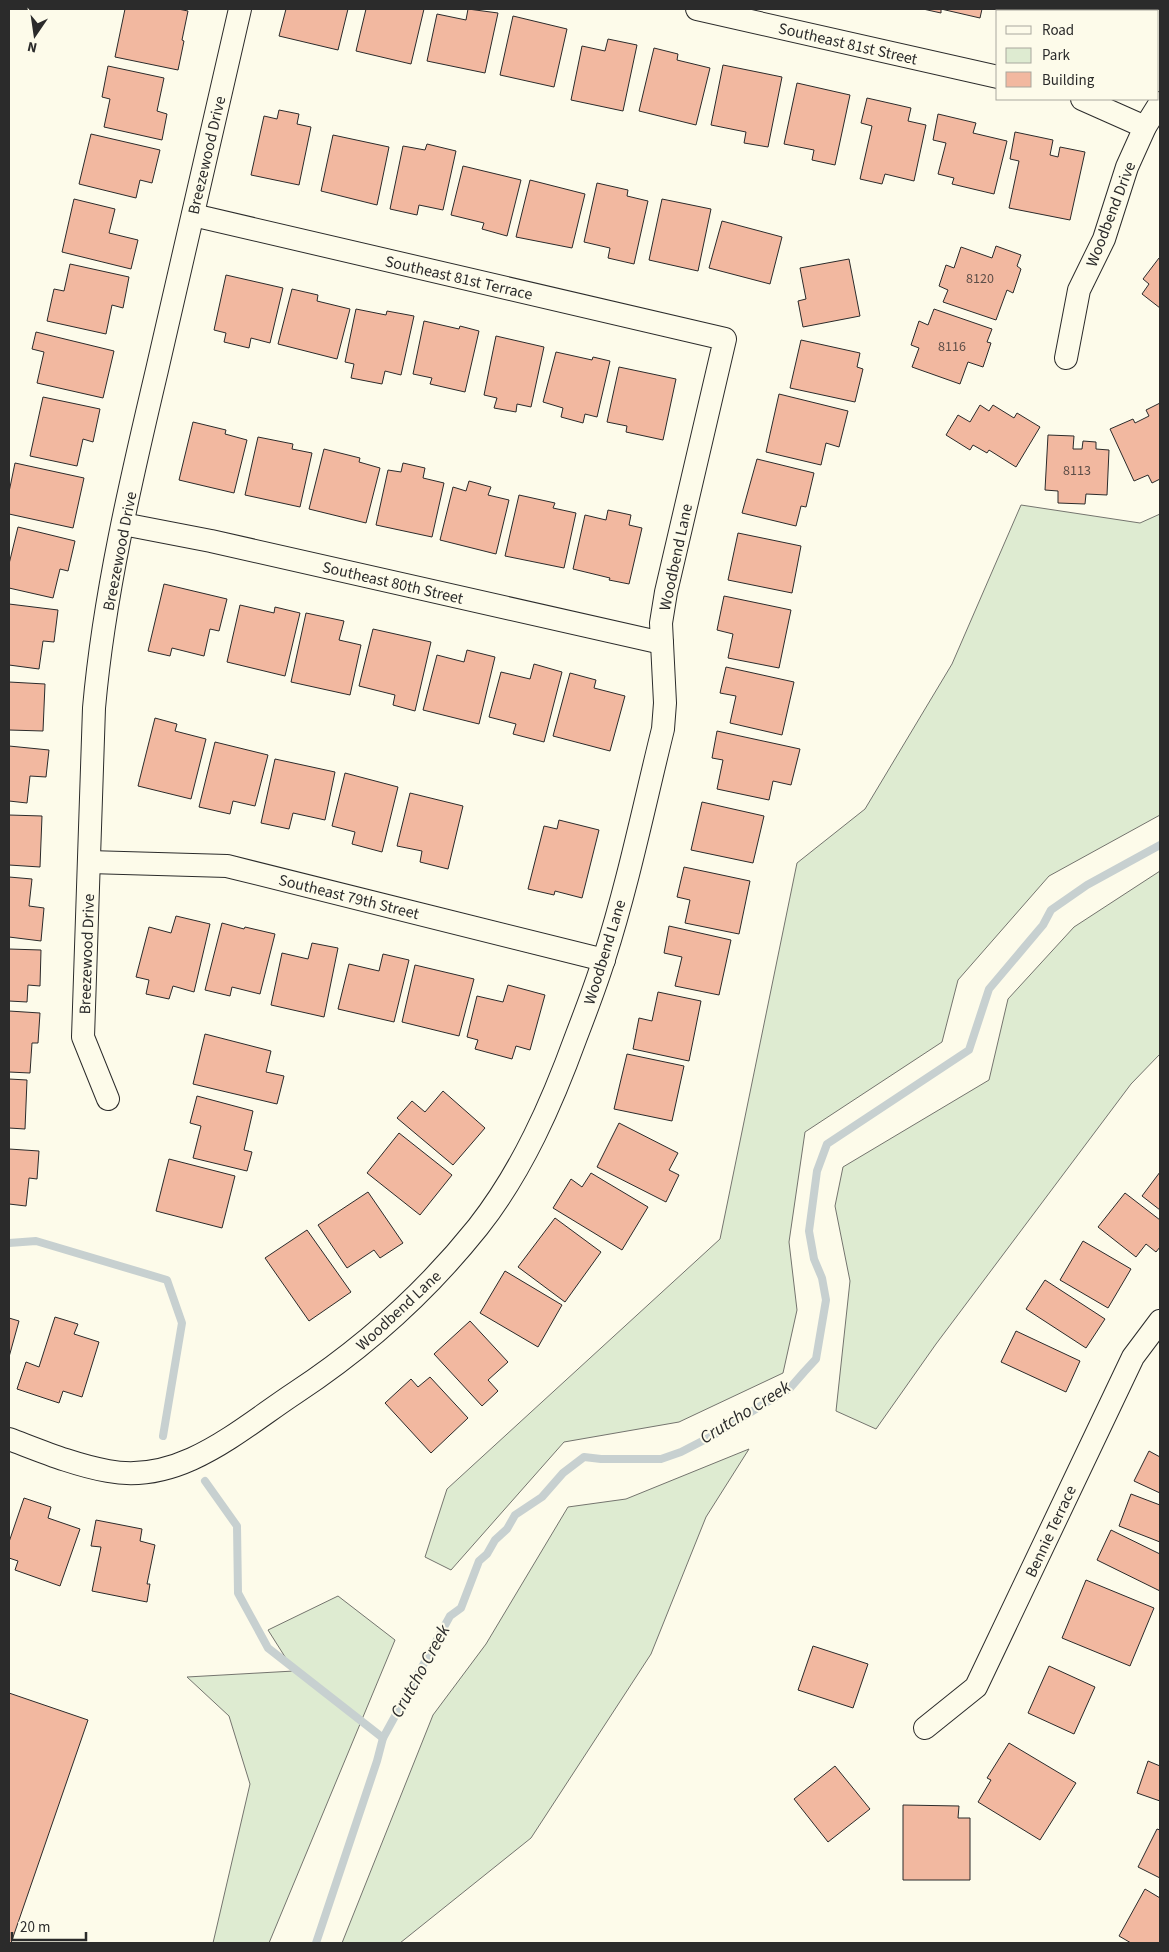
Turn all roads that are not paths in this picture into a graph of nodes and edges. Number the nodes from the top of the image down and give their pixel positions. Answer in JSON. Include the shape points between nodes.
{"nodes":[{"id":1,"x":240,"y":9,"type":"edge"},
{"id":2,"x":697,"y":9,"type":"edge"},
{"id":3,"x":996,"y":77,"type":"edge"},
{"id":4,"x":1084,"y":100,"type":"edge"},
{"id":5,"x":1160,"y":103,"type":"edge"},
{"id":6,"x":1145,"y":128,"type":"junction"},
{"id":7,"x":193,"y":215,"type":"junction"},
{"id":8,"x":726,"y":339,"type":"joint"},
{"id":9,"x":1066,"y":358,"type":"dead end"},
{"id":10,"x":123,"y":524,"type":"junction"},
{"id":11,"x":662,"y":643,"type":"junction"},
{"id":12,"x":89,"y":862,"type":"junction"},
{"id":13,"x":604,"y":960,"type":"junction"},
{"id":14,"x":108,"y":1099,"type":"dead end"},
{"id":15,"x":1160,"y":1321,"type":"edge"},
{"id":16,"x":9,"y":1439,"type":"edge"},
{"id":17,"x":924,"y":1728,"type":"dead end"}],
"edges":[{"from":1,"to":7,"type":"street","name":"Breezewood Drive"},
{"from":2,"to":3,"type":"street","name":"Southeast 81st Street"},
{"from":4,"to":6,"type":"street"},
{"from":5,"to":6,"type":"street","name":"Woodbend Drive"},
{"from":6,"to":9,"type":"street","name":"Woodbend Drive","via":[[1127,167],[1104,239],[1079,290]]},
{"from":7,"to":8,"type":"street","name":"Southeast 81st Terrace"},
{"from":7,"to":10,"type":"street","name":"Breezewood Drive"},
{"from":8,"to":11,"type":"street","name":"Woodbend Lane","via":[[666,592],[661,623]]},
{"from":10,"to":11,"type":"street","name":"Southeast 80th Street","via":[[212,541]]},
{"from":10,"to":12,"type":"street","name":"Breezewood Drive","via":[[98,663]]},
{"from":11,"to":13,"type":"street","name":"Woodbend Lane","via":[[663,729]]},
{"from":12,"to":13,"type":"street","name":"Southeast 79th Street","via":[[227,866]]},
{"from":12,"to":14,"type":"street","name":"Breezewood Drive","via":[[83,1037]]},
{"from":13,"to":16,"type":"street","name":"Woodbend Lane","via":[[558,1086],[522,1158],[479,1225],[420,1293],[382,1328],[332,1368],[202,1456],[177,1466],[150,1473],[110,1472],[82,1466]]},
{"from":15,"to":17,"type":"street","name":"Bennie Terrace","via":[[1133,1357],[976,1687]]}]}
